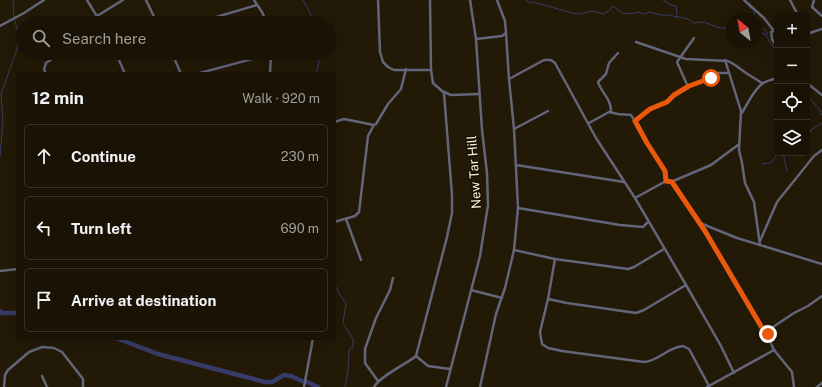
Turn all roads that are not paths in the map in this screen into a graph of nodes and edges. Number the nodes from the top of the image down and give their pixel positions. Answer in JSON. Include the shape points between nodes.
{"nodes":[{"id":1,"x":44,"y":0,"type":"edge"},
{"id":2,"x":87,"y":0,"type":"edge"},
{"id":3,"x":123,"y":0,"type":"edge"},
{"id":4,"x":146,"y":0,"type":"edge"},
{"id":5,"x":254,"y":0,"type":"edge"},
{"id":6,"x":378,"y":0,"type":"edge"},
{"id":7,"x":430,"y":0,"type":"edge"},
{"id":8,"x":470,"y":0,"type":"edge"},
{"id":9,"x":497,"y":0,"type":"edge"},
{"id":10,"x":744,"y":0,"type":"edge"},
{"id":11,"x":790,"y":0,"type":"edge"},
{"id":12,"x":814,"y":0,"type":"edge"},
{"id":13,"x":257,"y":5,"type":"junction"},
{"id":14,"x":796,"y":12,"type":"edge"},
{"id":15,"x":20,"y":16,"type":"edge"},
{"id":16,"x":96,"y":16,"type":"joint"},
{"id":17,"x":154,"y":16,"type":"edge"},
{"id":18,"x":220,"y":16,"type":"edge"},
{"id":19,"x":263,"y":16,"type":"edge"},
{"id":20,"x":822,"y":16,"type":"edge"},
{"id":21,"x":16,"y":18,"type":"edge"},
{"id":22,"x":0,"y":26,"type":"edge"},
{"id":23,"x":822,"y":29,"type":"edge"},
{"id":24,"x":774,"y":30,"type":"edge"},
{"id":25,"x":774,"y":31,"type":"edge"},
{"id":26,"x":506,"y":33,"type":"junction"},
{"id":27,"x":810,"y":33,"type":"edge"},
{"id":28,"x":694,"y":38,"type":"dead end"},
{"id":29,"x":476,"y":39,"type":"junction"},
{"id":30,"x":636,"y":42,"type":"dead end"},
{"id":31,"x":774,"y":42,"type":"edge"},
{"id":32,"x":618,"y":54,"type":"dead end"},
{"id":33,"x":672,"y":55,"type":"junction"},
{"id":34,"x":680,"y":58,"type":"junction"},
{"id":35,"x":50,"y":60,"type":"edge"},
{"id":36,"x":119,"y":60,"type":"edge"},
{"id":37,"x":175,"y":60,"type":"edge"},
{"id":38,"x":246,"y":60,"type":"edge"},
{"id":39,"x":271,"y":60,"type":"edge"},
{"id":40,"x":725,"y":60,"type":"junction"},
{"id":41,"x":678,"y":65,"type":"junction"},
{"id":42,"x":406,"y":69,"type":"junction"},
{"id":43,"x":431,"y":70,"type":"junction"},
{"id":44,"x":45,"y":72,"type":"edge"},
{"id":45,"x":124,"y":72,"type":"edge"},
{"id":46,"x":180,"y":72,"type":"edge"},
{"id":47,"x":203,"y":72,"type":"edge"},
{"id":48,"x":270,"y":72,"type":"edge"},
{"id":49,"x":729,"y":73,"type":"junction"},
{"id":50,"x":509,"y":79,"type":"junction"},
{"id":51,"x":774,"y":79,"type":"edge"},
{"id":52,"x":762,"y":83,"type":"junction"},
{"id":53,"x":808,"y":84,"type":"edge"},
{"id":54,"x":688,"y":87,"type":"junction"},
{"id":55,"x":444,"y":92,"type":"junction"},
{"id":56,"x":479,"y":94,"type":"junction"},
{"id":57,"x":822,"y":94,"type":"edge"},
{"id":58,"x":548,"y":110,"type":"dead end"},
{"id":59,"x":611,"y":112,"type":"junction"},
{"id":60,"x":742,"y":113,"type":"junction"},
{"id":61,"x":336,"y":121,"type":"edge"},
{"id":62,"x":635,"y":121,"type":"junction"},
{"id":63,"x":589,"y":123,"type":"junction"},
{"id":64,"x":374,"y":125,"type":"junction"},
{"id":65,"x":514,"y":129,"type":"junction"},
{"id":66,"x":739,"y":144,"type":"junction"},
{"id":67,"x":822,"y":150,"type":"edge"},
{"id":68,"x":516,"y":165,"type":"junction"},
{"id":69,"x":666,"y":181,"type":"junction"},
{"id":70,"x":624,"y":182,"type":"junction"},
{"id":71,"x":672,"y":182,"type":"junction"},
{"id":72,"x":635,"y":198,"type":"junction"},
{"id":73,"x":518,"y":208,"type":"junction"},
{"id":74,"x":346,"y":219,"type":"junction"},
{"id":75,"x":336,"y":222,"type":"edge"},
{"id":76,"x":648,"y":222,"type":"junction"},
{"id":77,"x":700,"y":223,"type":"junction"},
{"id":78,"x":760,"y":241,"type":"junction"},
{"id":79,"x":760,"y":245,"type":"junction"},
{"id":80,"x":664,"y":249,"type":"junction"},
{"id":81,"x":514,"y":250,"type":"junction"},
{"id":82,"x":555,"y":259,"type":"junction"},
{"id":83,"x":361,"y":260,"type":"dead end"},
{"id":84,"x":822,"y":264,"type":"edge"},
{"id":85,"x":16,"y":269,"type":"edge"},
{"id":86,"x":0,"y":271,"type":"edge"},
{"id":87,"x":393,"y":278,"type":"dead end"},
{"id":88,"x":686,"y":285,"type":"junction"},
{"id":89,"x":471,"y":290,"type":"junction"},
{"id":90,"x":822,"y":296,"type":"edge"},
{"id":91,"x":502,"y":298,"type":"junction"},
{"id":92,"x":548,"y":299,"type":"junction"},
{"id":93,"x":768,"y":338,"type":"junction"},
{"id":94,"x":313,"y":340,"type":"edge"},
{"id":95,"x":774,"y":350,"type":"junction"},
{"id":96,"x":416,"y":356,"type":"junction"},
{"id":97,"x":450,"y":369,"type":"junction"},
{"id":98,"x":734,"y":373,"type":"junction"},
{"id":99,"x":42,"y":376,"type":"dead end"},
{"id":100,"x":378,"y":380,"type":"junction"},
{"id":101,"x":822,"y":383,"type":"edge"},
{"id":102,"x":708,"y":386,"type":"edge"},
{"id":103,"x":4,"y":387,"type":"edge"},
{"id":104,"x":47,"y":387,"type":"edge"},
{"id":105,"x":83,"y":387,"type":"edge"},
{"id":106,"x":304,"y":387,"type":"edge"},
{"id":107,"x":374,"y":387,"type":"edge"},
{"id":108,"x":446,"y":387,"type":"edge"},
{"id":109,"x":480,"y":387,"type":"edge"},
{"id":110,"x":794,"y":387,"type":"edge"},
{"id":111,"x":817,"y":387,"type":"edge"}],
"edges":[{"from":1,"to":15,"type":"street"},
{"from":2,"to":16,"type":"street"},
{"from":3,"to":16,"type":"street"},
{"from":4,"to":17,"type":"street"},
{"from":5,"to":13,"type":"street"},
{"from":6,"to":42,"type":"street","via":[[381,59],[394,70]]},
{"from":7,"to":43,"type":"street"},
{"from":8,"to":29,"type":"street","name":"New Tar Hill"},
{"from":9,"to":26,"type":"street","via":[[505,21]]},
{"from":10,"to":24,"type":"street"},
{"from":11,"to":14,"type":"street"},
{"from":12,"to":20,"type":"street","via":[[812,7]]},
{"from":13,"to":18,"type":"street"},
{"from":13,"to":19,"type":"street"},
{"from":21,"to":22,"type":"street"},
{"from":23,"to":27,"type":"street"},
{"from":25,"to":31,"type":"street","via":[[771,32],[771,37]]},
{"from":26,"to":29,"type":"street","via":[[502,36]]},
{"from":26,"to":50,"type":"street"},
{"from":28,"to":34,"type":"street"},
{"from":29,"to":56,"type":"street","name":"New Tar Hill"},
{"from":30,"to":33,"type":"street"},
{"from":32,"to":59,"type":"street","via":[[598,82],[608,99]]},
{"from":33,"to":34,"type":"street"},
{"from":33,"to":41,"type":"street"},
{"from":34,"to":40,"type":"street"},
{"from":34,"to":41,"type":"street"},
{"from":35,"to":44,"type":"street","via":[[46,63]]},
{"from":36,"to":45,"type":"street"},
{"from":37,"to":46,"type":"street"},
{"from":38,"to":47,"type":"street"},
{"from":39,"to":48,"type":"street"},
{"from":40,"to":49,"type":"street"},
{"from":40,"to":52,"type":"street"},
{"from":41,"to":54,"type":"street"},
{"from":42,"to":43,"type":"street"},
{"from":42,"to":64,"type":"street","via":[[401,89]]},
{"from":43,"to":55,"type":"street","via":[[433,83]]},
{"from":49,"to":54,"type":"street","via":[[718,73]]},
{"from":49,"to":60,"type":"street"},
{"from":50,"to":63,"type":"street","via":[[544,60],[551,60]]},
{"from":50,"to":65,"type":"street"},
{"from":51,"to":52,"type":"street"},
{"from":52,"to":60,"type":"street"},
{"from":53,"to":57,"type":"street"},
{"from":54,"to":62,"type":"street","via":[[667,102],[650,109]]},
{"from":55,"to":56,"type":"street","via":[[455,95]]},
{"from":55,"to":96,"type":"street","via":[[452,213]]},
{"from":56,"to":89,"type":"street","name":"New Tar Hill","via":[[488,205],[482,246]]},
{"from":58,"to":65,"type":"street"},
{"from":59,"to":62,"type":"street","via":[[629,114]]},
{"from":59,"to":63,"type":"street"},
{"from":60,"to":66,"type":"street"},
{"from":61,"to":64,"type":"street","via":[[344,119]]},
{"from":62,"to":69,"type":"street","via":[[665,171]]},
{"from":63,"to":70,"type":"street"},
{"from":64,"to":74,"type":"street","via":[[368,136],[359,212]]},
{"from":65,"to":68,"type":"street"},
{"from":66,"to":71,"type":"street","via":[[711,165]]},
{"from":66,"to":78,"type":"street","via":[[745,182],[754,202]]},
{"from":67,"to":78,"type":"street","via":[[814,156],[777,202]]},
{"from":68,"to":70,"type":"street"},
{"from":68,"to":73,"type":"street"},
{"from":69,"to":71,"type":"street"},
{"from":69,"to":72,"type":"street"},
{"from":70,"to":72,"type":"street"},
{"from":71,"to":77,"type":"street"},
{"from":72,"to":76,"type":"street"},
{"from":73,"to":76,"type":"street","via":[[620,225],[643,226]]},
{"from":73,"to":81,"type":"street"},
{"from":74,"to":75,"type":"street"},
{"from":74,"to":83,"type":"street"},
{"from":76,"to":80,"type":"street"},
{"from":77,"to":79,"type":"street"},
{"from":77,"to":93,"type":"street"},
{"from":78,"to":79,"type":"street"},
{"from":79,"to":84,"type":"street"},
{"from":80,"to":82,"type":"street","via":[[631,268]]},
{"from":80,"to":88,"type":"street"},
{"from":81,"to":82,"type":"street"},
{"from":81,"to":91,"type":"street"},
{"from":82,"to":92,"type":"street"},
{"from":85,"to":86,"type":"street"},
{"from":87,"to":100,"type":"street","via":[[365,349],[366,363]]},
{"from":88,"to":92,"type":"street","via":[[636,313]]},
{"from":88,"to":98,"type":"street"},
{"from":89,"to":91,"type":"street"},
{"from":89,"to":97,"type":"street","name":"New Tar Hill"},
{"from":90,"to":93,"type":"street","via":[[773,326]]},
{"from":91,"to":109,"type":"street"},
{"from":92,"to":102,"type":"street","via":[[540,332],[541,342],[548,348],[644,362],[683,346],[689,349]]},
{"from":93,"to":95,"type":"street"},
{"from":94,"to":106,"type":"street"},
{"from":95,"to":98,"type":"street"},
{"from":95,"to":110,"type":"street","via":[[792,372]]},
{"from":96,"to":97,"type":"street","via":[[428,366]]},
{"from":96,"to":100,"type":"street"},
{"from":97,"to":108,"type":"street","name":"New Tar Hill"},
{"from":98,"to":102,"type":"street"},
{"from":99,"to":104,"type":"street"},
{"from":100,"to":107,"type":"street"},
{"from":101,"to":111,"type":"street"},
{"from":103,"to":105,"type":"street","via":[[8,370],[29,352],[42,347],[59,350],[83,379]]}]}
